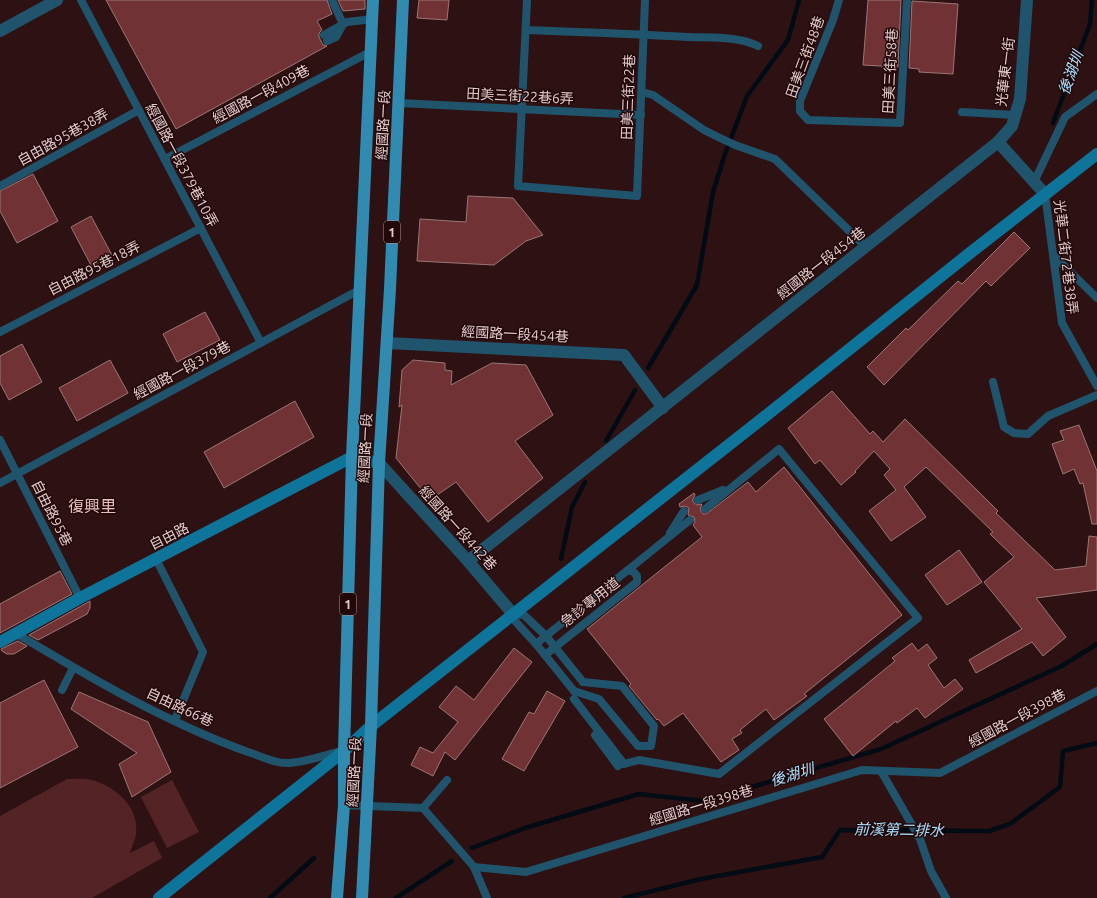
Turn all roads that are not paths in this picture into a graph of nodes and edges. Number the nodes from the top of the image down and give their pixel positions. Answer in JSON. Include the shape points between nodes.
{"nodes":[{"id":1,"x":58,"y":0,"type":"edge"},
{"id":2,"x":81,"y":0,"type":"edge"},
{"id":3,"x":332,"y":0,"type":"edge"},
{"id":4,"x":373,"y":0,"type":"edge"},
{"id":5,"x":403,"y":0,"type":"edge"},
{"id":6,"x":527,"y":0,"type":"edge"},
{"id":7,"x":645,"y":0,"type":"edge"},
{"id":8,"x":839,"y":0,"type":"edge"},
{"id":9,"x":907,"y":0,"type":"edge"},
{"id":10,"x":1027,"y":0,"type":"edge"},
{"id":11,"x":373,"y":19,"type":"junction"},
{"id":12,"x":343,"y":24,"type":"junction"},
{"id":13,"x":526,"y":30,"type":"junction"},
{"id":14,"x":0,"y":31,"type":"edge"},
{"id":15,"x":644,"y":34,"type":"junction"},
{"id":16,"x":326,"y":38,"type":"dead end"},
{"id":17,"x":758,"y":46,"type":"dead end"},
{"id":18,"x":370,"y":52,"type":"junction"},
{"id":19,"x":642,"y":92,"type":"junction"},
{"id":20,"x":1097,"y":94,"type":"edge"},
{"id":21,"x":399,"y":103,"type":"junction"},
{"id":22,"x":522,"y":109,"type":"junction"},
{"id":23,"x":139,"y":110,"type":"junction"},
{"id":24,"x":962,"y":112,"type":"dead end"},
{"id":25,"x":641,"y":115,"type":"junction"},
{"id":26,"x":1015,"y":115,"type":"junction"},
{"id":27,"x":808,"y":120,"type":"joint"},
{"id":28,"x":998,"y":142,"type":"junction"},
{"id":29,"x":1097,"y":154,"type":"edge"},
{"id":30,"x":164,"y":159,"type":"junction"},
{"id":31,"x":1034,"y":182,"type":"junction"},
{"id":32,"x":0,"y":186,"type":"edge"},
{"id":33,"x":1045,"y":194,"type":"junction"},
{"id":34,"x":201,"y":228,"type":"junction"},
{"id":35,"x":866,"y":247,"type":"junction"},
{"id":36,"x":1054,"y":256,"type":"junction"},
{"id":37,"x":359,"y":290,"type":"junction"},
{"id":38,"x":1097,"y":298,"type":"edge"},
{"id":39,"x":0,"y":332,"type":"edge"},
{"id":40,"x":261,"y":343,"type":"junction"},
{"id":41,"x":386,"y":343,"type":"junction"},
{"id":42,"x":993,"y":382,"type":"dead end"},
{"id":43,"x":1097,"y":386,"type":"edge"},
{"id":44,"x":1097,"y":395,"type":"edge"},
{"id":45,"x":663,"y":408,"type":"junction"},
{"id":46,"x":0,"y":440,"type":"edge"},
{"id":47,"x":352,"y":458,"type":"junction"},
{"id":48,"x":379,"y":463,"type":"junction"},
{"id":49,"x":17,"y":473,"type":"junction"},
{"id":50,"x":0,"y":483,"type":"edge"},
{"id":51,"x":730,"y":488,"type":"junction"},
{"id":52,"x":698,"y":500,"type":"dead end"},
{"id":53,"x":705,"y":508,"type":"dead end"},
{"id":54,"x":684,"y":511,"type":"dead end"},
{"id":55,"x":690,"y":520,"type":"dead end"},
{"id":56,"x":667,"y":538,"type":"junction"},
{"id":57,"x":156,"y":559,"type":"junction"},
{"id":58,"x":468,"y":561,"type":"junction"},
{"id":59,"x":627,"y":571,"type":"junction"},
{"id":60,"x":80,"y":598,"type":"junction"},
{"id":61,"x":513,"y":614,"type":"junction"},
{"id":62,"x":17,"y":634,"type":"junction"},
{"id":63,"x":546,"y":636,"type":"junction"},
{"id":64,"x":0,"y":642,"type":"edge"},
{"id":65,"x":536,"y":644,"type":"junction"},
{"id":66,"x":554,"y":646,"type":"junction"},
{"id":67,"x":545,"y":654,"type":"junction"},
{"id":68,"x":73,"y":668,"type":"junction"},
{"id":69,"x":583,"y":682,"type":"junction"},
{"id":70,"x":62,"y":690,"type":"dead end"},
{"id":71,"x":1097,"y":691,"type":"edge"},
{"id":72,"x":574,"y":695,"type":"junction"},
{"id":73,"x":175,"y":720,"type":"junction"},
{"id":74,"x":371,"y":726,"type":"junction"},
{"id":75,"x":344,"y":750,"type":"junction"},
{"id":76,"x":618,"y":766,"type":"dead end"},
{"id":77,"x":881,"y":771,"type":"junction"},
{"id":78,"x":447,"y":780,"type":"dead end"},
{"id":79,"x":344,"y":805,"type":"junction"},
{"id":80,"x":367,"y":805,"type":"junction"},
{"id":81,"x":423,"y":808,"type":"junction"},
{"id":82,"x":474,"y":867,"type":"junction"},
{"id":83,"x":159,"y":898,"type":"edge"},
{"id":84,"x":337,"y":898,"type":"edge"},
{"id":85,"x":362,"y":898,"type":"edge"},
{"id":86,"x":487,"y":898,"type":"edge"},
{"id":87,"x":946,"y":898,"type":"edge"}],
"edges":[{"from":1,"to":14,"type":"street"},
{"from":2,"to":23,"type":"lane","name":"經國路一段379巷10弄"},
{"from":3,"to":12,"type":"lane"},
{"from":4,"to":11,"type":"main road","name":"經國路一段","number":"1"},
{"from":5,"to":21,"type":"main road","name":"經國路一段","number":"1"},
{"from":6,"to":13,"type":"lane"},
{"from":7,"to":15,"type":"lane","name":"田美三街22巷"},
{"from":8,"to":27,"type":"lane","name":"田美三街48巷","via":[[800,101],[800,111]]},
{"from":9,"to":27,"type":"lane","name":"田美三街58巷","via":[[900,124]]},
{"from":10,"to":26,"type":"street","name":"光華東一街","via":[[1020,99]]},
{"from":11,"to":12,"type":"lane"},
{"from":11,"to":18,"type":"main road","name":"經國路一段","number":"1"},
{"from":12,"to":16,"type":"lane"},
{"from":13,"to":15,"type":"lane"},
{"from":13,"to":22,"type":"lane"},
{"from":15,"to":17,"type":"lane","via":[[733,40],[750,42]]},
{"from":15,"to":19,"type":"lane","name":"田美三街22巷"},
{"from":18,"to":30,"type":"lane","name":"經國路一段409巷"},
{"from":18,"to":37,"type":"main road","name":"經國路一段","number":"1"},
{"from":19,"to":25,"type":"lane","name":"田美三街22巷"},
{"from":19,"to":35,"type":"lane","via":[[653,95],[704,130],[735,145],[775,159]]},
{"from":20,"to":31,"type":"lane","via":[[1065,117]]},
{"from":21,"to":22,"type":"lane","name":"田美三街22巷6弄"},
{"from":21,"to":41,"type":"main road","name":"經國路一段","number":"1"},
{"from":22,"to":25,"type":"lane","name":"田美三街22巷6弄"},
{"from":22,"to":25,"type":"lane","name":"田美三街22巷","via":[[518,186],[638,196]]},
{"from":23,"to":30,"type":"lane","name":"經國路一段379巷10弄"},
{"from":23,"to":32,"type":"lane","name":"自由路95巷38弄"},
{"from":24,"to":26,"type":"lane"},
{"from":26,"to":28,"type":"street","name":"光華東一街","via":[[1012,126]]},
{"from":28,"to":31,"type":"street"},
{"from":28,"to":35,"type":"street","name":"經國路一段454巷"},
{"from":29,"to":33,"type":"street"},
{"from":30,"to":34,"type":"lane","name":"經國路一段379巷10弄"},
{"from":31,"to":33,"type":"street"},
{"from":33,"to":36,"type":"lane","name":"光華二街72巷38弄"},
{"from":33,"to":61,"type":"street"},
{"from":34,"to":39,"type":"lane","name":"自由路95巷18弄"},
{"from":34,"to":40,"type":"lane","name":"經國路一段379巷10弄"},
{"from":35,"to":45,"type":"street","name":"經國路一段454巷"},
{"from":36,"to":38,"type":"lane"},
{"from":36,"to":43,"type":"lane","name":"光華二街72巷38弄","via":[[1062,323]]},
{"from":37,"to":40,"type":"lane","name":"經國路一段379巷"},
{"from":37,"to":47,"type":"main road","name":"經國路一段","number":"1"},
{"from":40,"to":49,"type":"lane","name":"經國路一段379巷"},
{"from":41,"to":45,"type":"street","name":"經國路一段454巷","via":[[624,355]]},
{"from":41,"to":48,"type":"main road","name":"經國路一段","number":"1"},
{"from":42,"to":44,"type":"lane","via":[[1004,427],[1014,433],[1028,434],[1048,416]]},
{"from":45,"to":58,"type":"street","name":"經國路一段454巷"},
{"from":46,"to":49,"type":"lane","name":"自由路95巷"},
{"from":47,"to":48,"type":"street"},
{"from":47,"to":57,"type":"street","name":"自由路"},
{"from":47,"to":75,"type":"main road","name":"經國路一段","number":"1"},
{"from":48,"to":58,"type":"street","name":"經國路一段442巷"},
{"from":48,"to":74,"type":"main road","name":"經國路一段","number":"1"},
{"from":49,"to":50,"type":"lane","name":"經國路一段379巷"},
{"from":49,"to":60,"type":"lane","name":"自由路95巷"},
{"from":51,"to":52,"type":"lane"},
{"from":51,"to":53,"type":"lane"},
{"from":51,"to":72,"type":"lane","via":[[779,448],[918,618],[719,774],[639,760],[624,764]]},
{"from":54,"to":56,"type":"lane"},
{"from":55,"to":56,"type":"lane"},
{"from":56,"to":59,"type":"lane"},
{"from":57,"to":60,"type":"street","name":"自由路"},
{"from":57,"to":73,"type":"lane","via":[[203,652]]},
{"from":58,"to":61,"type":"street","name":"經國路一段442巷"},
{"from":59,"to":63,"type":"lane"},
{"from":59,"to":66,"type":"lane","name":"急診專用道","via":[[633,571],[637,576],[637,582]]},
{"from":60,"to":62,"type":"street","name":"自由路"},
{"from":61,"to":63,"type":"lane","name":"經國路一段442巷","via":[[524,615]]},
{"from":61,"to":65,"type":"lane","name":"經國路一段442巷","via":[[515,622]]},
{"from":61,"to":74,"type":"street"},
{"from":62,"to":64,"type":"street","name":"自由路"},
{"from":62,"to":68,"type":"lane","name":"自由路66巷"},
{"from":63,"to":65,"type":"lane"},
{"from":63,"to":66,"type":"lane","name":"經國路一段442巷"},
{"from":65,"to":67,"type":"lane","name":"經國路一段442巷"},
{"from":66,"to":67,"type":"lane","name":"急診專用道"},
{"from":66,"to":69,"type":"lane","name":"經國路一段442巷"},
{"from":67,"to":72,"type":"lane","name":"經國路一段442巷"},
{"from":68,"to":70,"type":"lane"},
{"from":68,"to":73,"type":"lane","name":"自由路66巷"},
{"from":69,"to":72,"type":"lane"},
{"from":69,"to":72,"type":"lane","via":[[622,686],[654,726],[651,746],[638,746],[599,699]]},
{"from":71,"to":77,"type":"lane","name":"經國路一段398巷","via":[[940,773]]},
{"from":72,"to":76,"type":"lane","via":[[575,708]]},
{"from":73,"to":75,"type":"lane","name":"自由路66巷","via":[[276,762],[289,763]]},
{"from":74,"to":75,"type":"street"},
{"from":74,"to":80,"type":"main road","name":"經國路一段","number":"1"},
{"from":75,"to":79,"type":"main road","name":"經國路一段","number":"1"},
{"from":75,"to":83,"type":"street"},
{"from":77,"to":82,"type":"lane","name":"經國路一段398巷","via":[[862,770],[526,872]]},
{"from":77,"to":87,"type":"lane","via":[[920,839]]},
{"from":78,"to":81,"type":"lane"},
{"from":79,"to":80,"type":"lane"},
{"from":79,"to":84,"type":"main road","name":"經國路一段","number":"1"},
{"from":80,"to":81,"type":"lane"},
{"from":80,"to":85,"type":"main road","name":"經國路一段","number":"1"},
{"from":81,"to":82,"type":"lane"},
{"from":82,"to":86,"type":"lane"}]}
